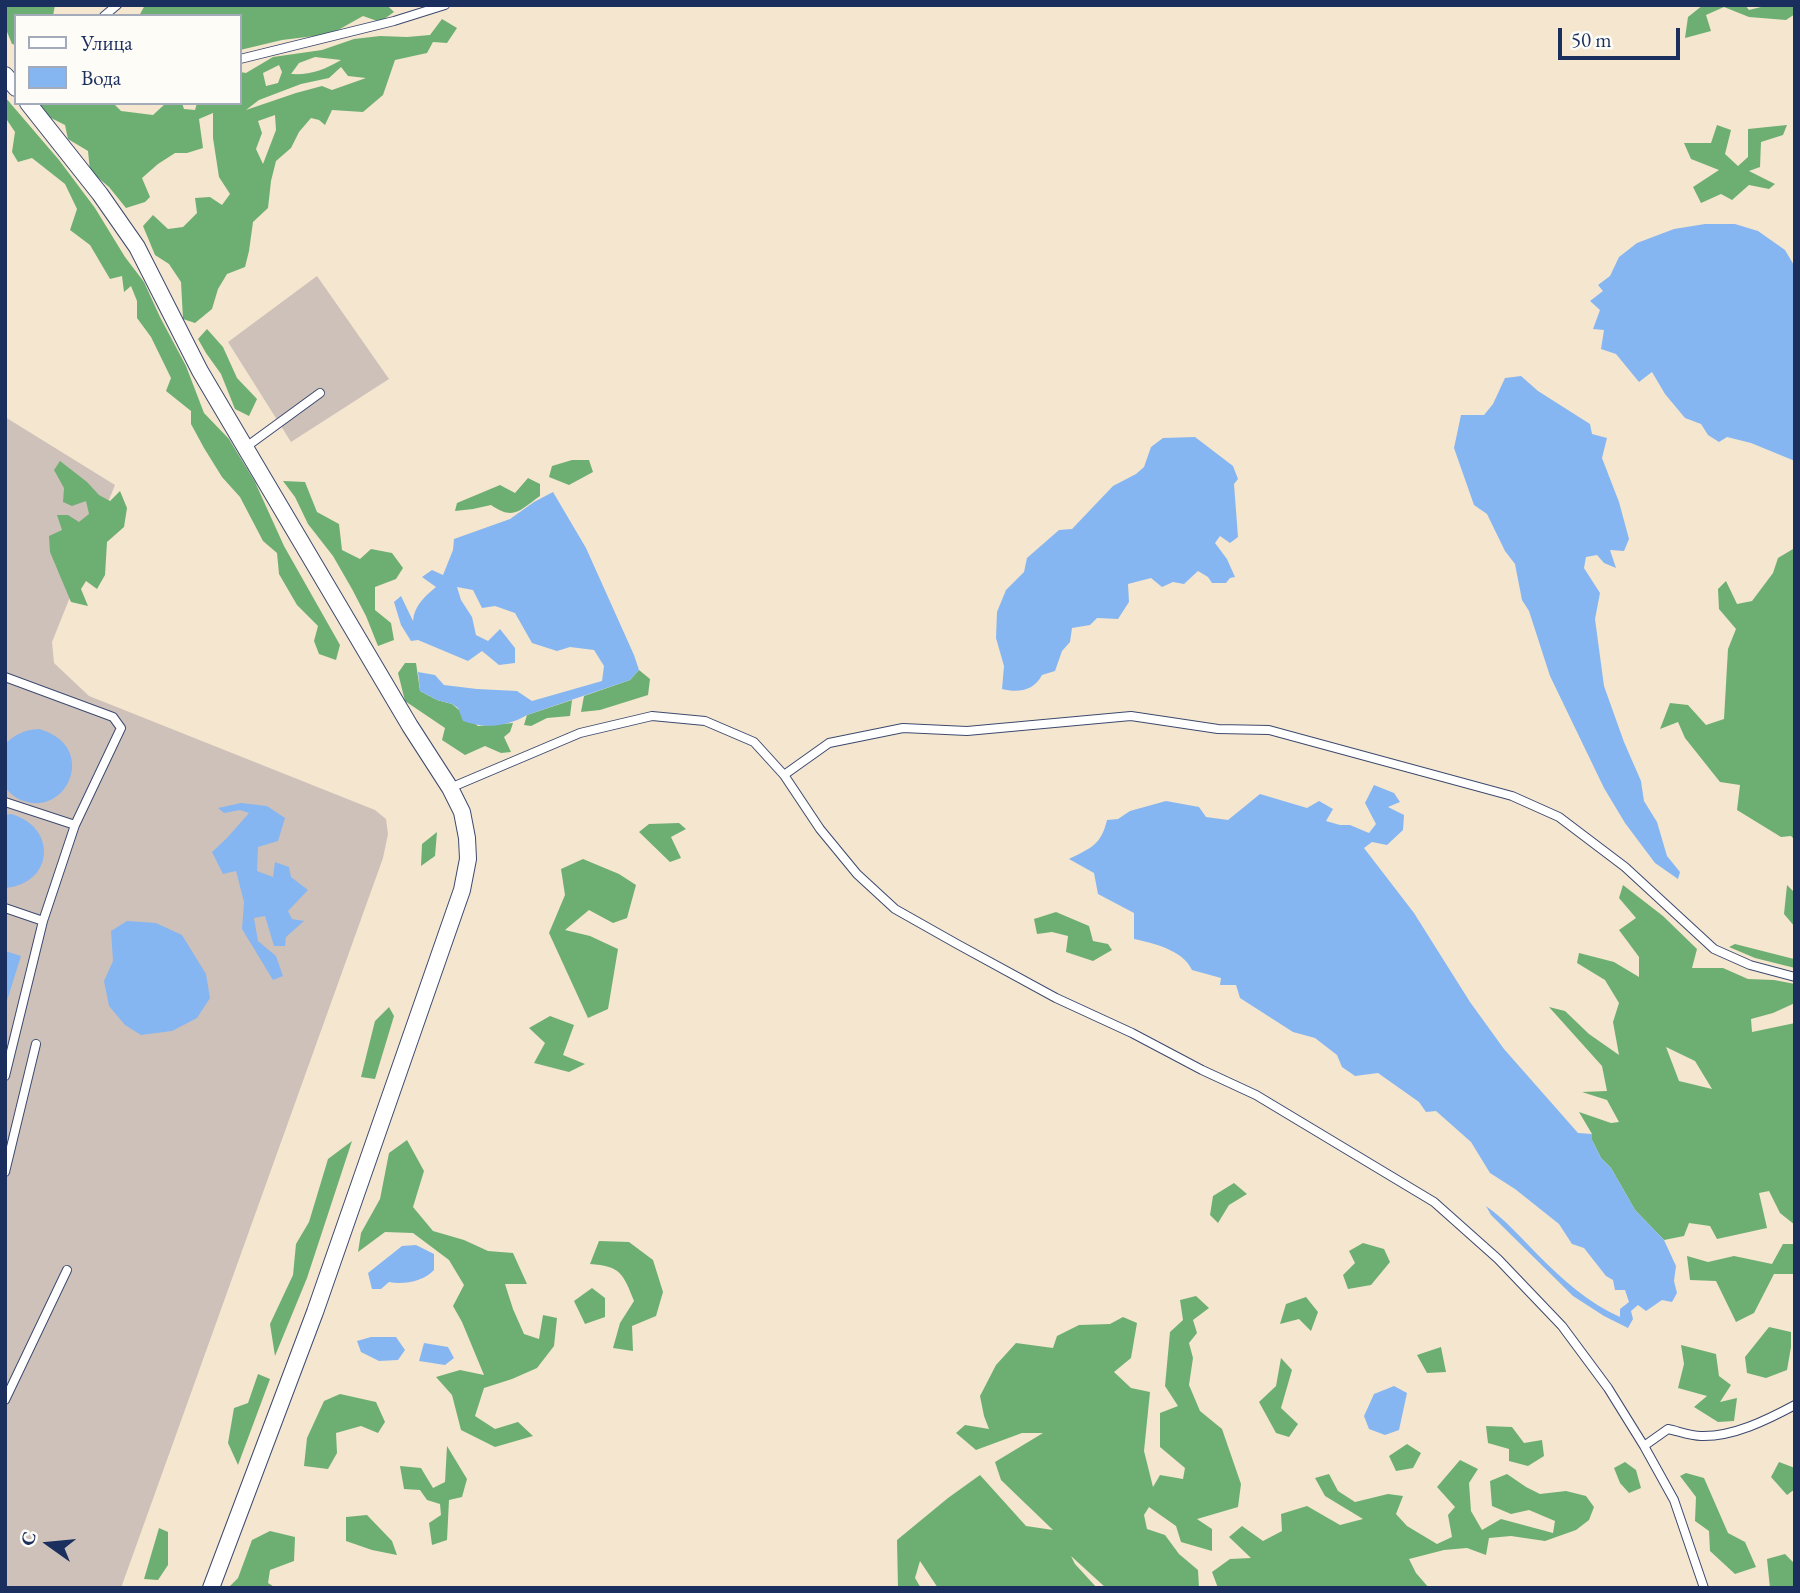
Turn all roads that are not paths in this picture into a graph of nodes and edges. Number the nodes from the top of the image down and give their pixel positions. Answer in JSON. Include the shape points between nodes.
{"nodes":[{"id":1,"x":444,"y":5,"type":"edge"},
{"id":2,"x":242,"y":59,"type":"edge"},
{"id":3,"x":30,"y":105,"type":"edge"},
{"id":4,"x":320,"y":393,"type":"dead end"},
{"id":5,"x":246,"y":447,"type":"junction"},
{"id":6,"x":5,"y":677,"type":"edge"},
{"id":7,"x":784,"y":775,"type":"junction"},
{"id":8,"x":450,"y":788,"type":"junction"},
{"id":9,"x":5,"y":802,"type":"edge"},
{"id":10,"x":75,"y":825,"type":"junction"},
{"id":11,"x":5,"y":908,"type":"edge"},
{"id":12,"x":43,"y":921,"type":"junction"},
{"id":13,"x":1795,"y":977,"type":"edge"},
{"id":14,"x":36,"y":1044,"type":"dead end"},
{"id":15,"x":5,"y":1076,"type":"edge"},
{"id":16,"x":5,"y":1172,"type":"edge"},
{"id":17,"x":67,"y":1270,"type":"dead end"},
{"id":18,"x":5,"y":1400,"type":"edge"},
{"id":19,"x":1795,"y":1405,"type":"edge"},
{"id":20,"x":1644,"y":1446,"type":"junction"},
{"id":21,"x":211,"y":1588,"type":"edge"},
{"id":22,"x":1704,"y":1588,"type":"edge"}],
"edges":[{"from":1,"to":2,"type":"lane"},
{"from":3,"to":5,"type":"street","via":[[137,247],[200,371]]},
{"from":4,"to":5,"type":"lane"},
{"from":5,"to":8,"type":"street"},
{"from":6,"to":10,"type":"lane","via":[[113,717],[121,728]]},
{"from":7,"to":8,"type":"lane","via":[[754,741],[705,721],[652,716],[580,733]]},
{"from":7,"to":13,"type":"lane","via":[[829,743],[903,728],[967,731],[1130,716],[1218,729],[1269,730],[1512,796],[1559,817],[1625,867],[1714,948],[1751,965]]},
{"from":7,"to":20,"type":"lane","via":[[857,874],[895,909],[1056,998],[1256,1096],[1434,1202],[1498,1259],[1562,1326]]},
{"from":8,"to":21,"type":"street","via":[[462,812],[467,838],[462,890],[320,1298]]},
{"from":9,"to":10,"type":"lane"},
{"from":10,"to":12,"type":"lane"},
{"from":11,"to":12,"type":"lane"},
{"from":12,"to":15,"type":"lane"},
{"from":14,"to":16,"type":"lane"},
{"from":17,"to":18,"type":"lane"},
{"from":19,"to":20,"type":"lane","via":[[1724,1435],[1698,1437],[1668,1429]]},
{"from":20,"to":22,"type":"lane","via":[[1674,1500]]}]}
